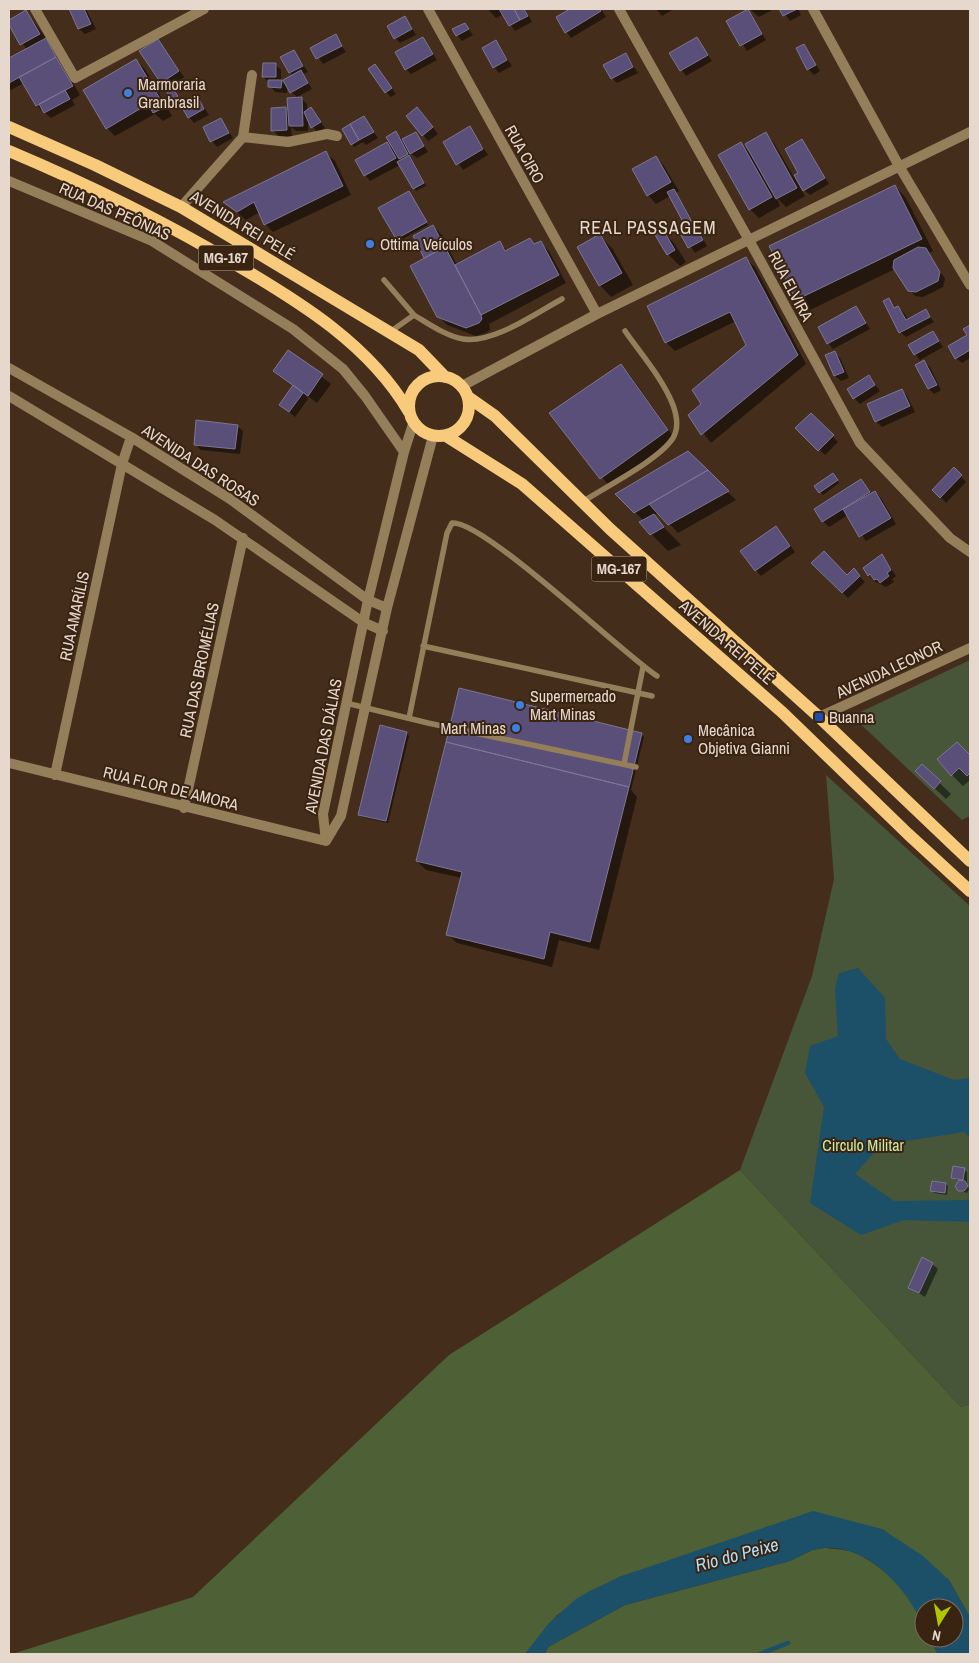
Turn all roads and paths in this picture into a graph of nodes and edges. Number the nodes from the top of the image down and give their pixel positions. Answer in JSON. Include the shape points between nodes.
{"nodes":[{"id":1,"x":35,"y":9,"type":"edge"},
{"id":2,"x":204,"y":9,"type":"edge"},
{"id":3,"x":428,"y":9,"type":"edge"},
{"id":4,"x":619,"y":9,"type":"edge"},
{"id":5,"x":813,"y":9,"type":"edge"},
{"id":6,"x":252,"y":75,"type":"dead end"},
{"id":7,"x":9,"y":127,"type":"edge"},
{"id":8,"x":970,"y":132,"type":"edge"},
{"id":9,"x":337,"y":136,"type":"dead end"},
{"id":10,"x":243,"y":137,"type":"junction"},
{"id":11,"x":9,"y":151,"type":"edge"},
{"id":12,"x":899,"y":166,"type":"junction"},
{"id":13,"x":9,"y":181,"type":"edge"},
{"id":14,"x":181,"y":207,"type":"junction"},
{"id":15,"x":749,"y":240,"type":"junction"},
{"id":16,"x":384,"y":280,"type":"dead end"},
{"id":17,"x":970,"y":285,"type":"edge"},
{"id":18,"x":562,"y":299,"type":"dead end"},
{"id":19,"x":597,"y":314,"type":"junction"},
{"id":20,"x":414,"y":315,"type":"junction"},
{"id":21,"x":625,"y":331,"type":"dead end"},
{"id":22,"x":390,"y":332,"type":"junction"},
{"id":23,"x":9,"y":368,"type":"edge"},
{"id":24,"x":445,"y":376,"type":"junction"},
{"id":25,"x":465,"y":392,"type":"junction"},
{"id":26,"x":9,"y":396,"type":"edge"},
{"id":27,"x":411,"y":418,"type":"junction"},
{"id":28,"x":432,"y":436,"type":"junction"},
{"id":29,"x":446,"y":436,"type":"junction"},
{"id":30,"x":131,"y":437,"type":"junction"},
{"id":31,"x":404,"y":452,"type":"junction"},
{"id":32,"x":122,"y":464,"type":"junction"},
{"id":33,"x":582,"y":502,"type":"junction"},
{"id":34,"x":243,"y":538,"type":"junction"},
{"id":35,"x":970,"y":552,"type":"edge"},
{"id":36,"x":368,"y":600,"type":"junction"},
{"id":37,"x":387,"y":608,"type":"junction"},
{"id":38,"x":363,"y":622,"type":"junction"},
{"id":39,"x":383,"y":631,"type":"junction"},
{"id":40,"x":423,"y":646,"type":"junction"},
{"id":41,"x":970,"y":648,"type":"edge"},
{"id":42,"x":643,"y":667,"type":"junction"},
{"id":43,"x":657,"y":676,"type":"dead end"},
{"id":44,"x":638,"y":692,"type":"junction"},
{"id":45,"x":652,"y":696,"type":"dead end"},
{"id":46,"x":346,"y":703,"type":"junction"},
{"id":47,"x":367,"y":707,"type":"junction"},
{"id":48,"x":819,"y":717,"type":"junction"},
{"id":49,"x":409,"y":718,"type":"junction"},
{"id":50,"x":9,"y":763,"type":"edge"},
{"id":51,"x":624,"y":764,"type":"junction"},
{"id":52,"x":636,"y":767,"type":"dead end"},
{"id":53,"x":55,"y":775,"type":"junction"},
{"id":54,"x":184,"y":808,"type":"junction"},
{"id":55,"x":326,"y":841,"type":"junction"},
{"id":56,"x":970,"y":861,"type":"edge"},
{"id":57,"x":970,"y":891,"type":"edge"}],
"edges":[{"from":1,"to":2,"type":"street","via":[[75,78]]},
{"from":3,"to":19,"type":"street","name":"RUA CIRO"},
{"from":4,"to":15,"type":"street","name":"RUA ELVIRA"},
{"from":5,"to":12,"type":"street"},
{"from":6,"to":10,"type":"street"},
{"from":7,"to":14,"type":"main road","name":"AVENIDA REI PELÉ","number":"MG-167"},
{"from":8,"to":12,"type":"street"},
{"from":9,"to":10,"type":"street","via":[[327,134],[288,142]]},
{"from":10,"to":14,"type":"street"},
{"from":11,"to":27,"type":"main road","number":"MG-167","via":[[149,215],[271,285],[337,330],[395,389]]},
{"from":12,"to":15,"type":"street"},
{"from":12,"to":17,"type":"street"},
{"from":13,"to":31,"type":"street","name":"RUA DAS PEÔNIAS","via":[[152,241],[293,329],[343,369]]},
{"from":14,"to":22,"type":"main road","name":"AVENIDA REI PELÉ","number":"MG-167"},
{"from":15,"to":19,"type":"street"},
{"from":15,"to":35,"type":"street","name":"RUA ELVIRA","via":[[860,443],[950,538]]},
{"from":16,"to":20,"type":"lane"},
{"from":18,"to":20,"type":"lane","via":[[478,340],[451,335]]},
{"from":19,"to":25,"type":"street"},
{"from":20,"to":22,"type":"lane"},
{"from":21,"to":33,"type":"lane","via":[[668,393],[677,428],[673,438],[654,456]]},
{"from":22,"to":24,"type":"main road","name":"AVENIDA REI PELÉ","number":"MG-167","via":[[419,350]]},
{"from":23,"to":30,"type":"street","name":"AVENIDA DAS ROSAS"},
{"from":24,"to":25,"type":"main road"},
{"from":24,"to":27,"type":"main road","via":[[425,379],[417,385],[408,402]]},
{"from":25,"to":29,"type":"main road","via":[[466,421]]},
{"from":25,"to":33,"type":"main road","name":"AVENIDA REI PELÉ","number":"MG-167","via":[[495,416]]},
{"from":26,"to":32,"type":"street"},
{"from":27,"to":28,"type":"main road","via":[[422,432]]},
{"from":27,"to":31,"type":"street","name":"AVENIDA DAS DÁLIAS"},
{"from":28,"to":29,"type":"main road"},
{"from":28,"to":37,"type":"street","name":"AVENIDA DAS DÁLIAS"},
{"from":29,"to":57,"type":"main road","name":"AVENIDA REI PELÉ","number":"MG-167","via":[[529,490],[783,713]]},
{"from":30,"to":32,"type":"street","name":"RUA AMARÍLIS"},
{"from":30,"to":36,"type":"street","name":"AVENIDA DAS ROSAS","via":[[230,500]]},
{"from":31,"to":36,"type":"street","name":"AVENIDA DAS DÁLIAS"},
{"from":32,"to":34,"type":"street"},
{"from":32,"to":53,"type":"street","name":"RUA AMARÍLIS"},
{"from":33,"to":48,"type":"main road","name":"AVENIDA REI PELÉ","number":"MG-167"},
{"from":34,"to":38,"type":"street"},
{"from":34,"to":54,"type":"street","name":"RUA DAS BROMÉLIAS"},
{"from":36,"to":37,"type":"street","name":"AVENIDA DAS ROSAS"},
{"from":36,"to":38,"type":"street","name":"AVENIDA DAS DÁLIAS"},
{"from":37,"to":39,"type":"street","name":"AVENIDA DAS DÁLIAS"},
{"from":38,"to":39,"type":"street"},
{"from":38,"to":46,"type":"street","name":"AVENIDA DAS DÁLIAS"},
{"from":39,"to":47,"type":"street","name":"AVENIDA DAS DÁLIAS"},
{"from":40,"to":42,"type":"lane","via":[[447,533],[456,522],[504,551],[615,640]]},
{"from":40,"to":44,"type":"lane"},
{"from":40,"to":49,"type":"lane"},
{"from":41,"to":48,"type":"street","name":"AVENIDA LEONOR"},
{"from":42,"to":43,"type":"lane"},
{"from":42,"to":44,"type":"lane"},
{"from":44,"to":45,"type":"lane"},
{"from":44,"to":51,"type":"lane"},
{"from":46,"to":47,"type":"lane"},
{"from":46,"to":55,"type":"street","name":"AVENIDA DAS DÁLIAS","via":[[323,814]]},
{"from":47,"to":49,"type":"lane"},
{"from":47,"to":55,"type":"street","name":"AVENIDA DAS DÁLIAS","via":[[341,816]]},
{"from":48,"to":56,"type":"main road","name":"AVENIDA REI PELÉ","number":"MG-167"},
{"from":49,"to":51,"type":"lane"},
{"from":50,"to":53,"type":"street","name":"RUA FLOR DE AMORA"},
{"from":51,"to":52,"type":"lane"},
{"from":53,"to":54,"type":"street","name":"RUA FLOR DE AMORA"},
{"from":54,"to":55,"type":"street","name":"RUA FLOR DE AMORA"}]}
